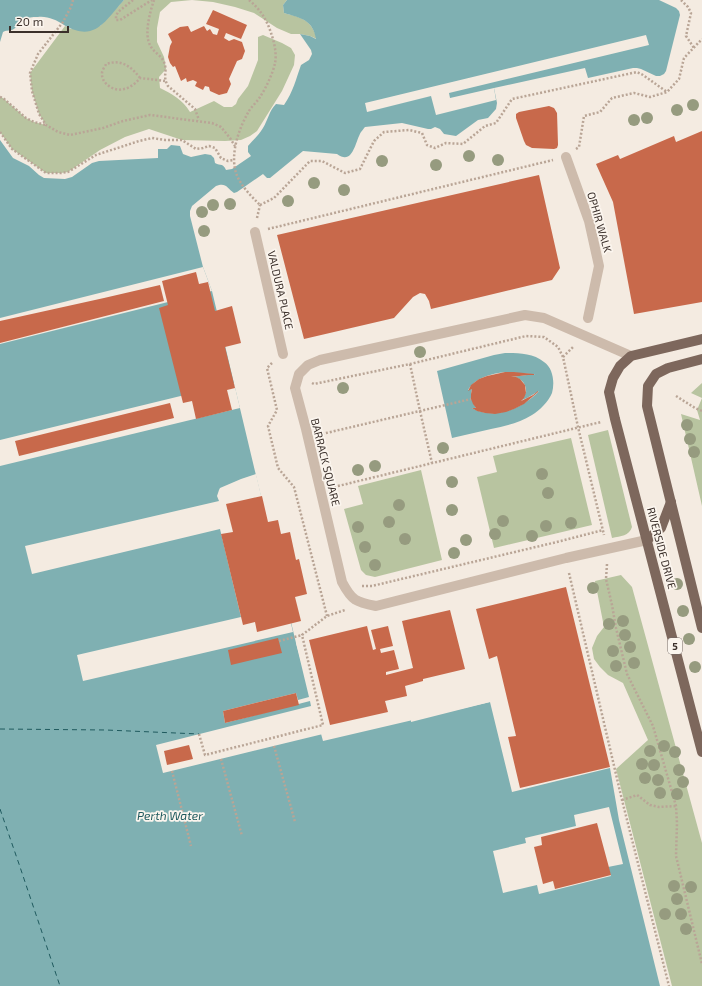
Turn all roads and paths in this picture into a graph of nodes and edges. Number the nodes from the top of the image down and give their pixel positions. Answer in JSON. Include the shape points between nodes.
{"nodes":[{"id":1,"x":73,"y":0,"type":"edge"},
{"id":2,"x":133,"y":0,"type":"edge"},
{"id":3,"x":153,"y":0,"type":"edge"},
{"id":4,"x":249,"y":0,"type":"edge"},
{"id":5,"x":680,"y":0,"type":"edge"},
{"id":6,"x":702,"y":39,"type":"edge"},
{"id":7,"x":694,"y":48,"type":"junction"},
{"id":8,"x":140,"y":78,"type":"junction"},
{"id":9,"x":165,"y":81,"type":"junction"},
{"id":10,"x":667,"y":92,"type":"junction"},
{"id":11,"x":0,"y":97,"type":"edge"},
{"id":12,"x":199,"y":121,"type":"junction"},
{"id":13,"x":46,"y":125,"type":"junction"},
{"id":14,"x":0,"y":132,"type":"edge"},
{"id":15,"x":235,"y":146,"type":"junction"},
{"id":16,"x":566,"y":157,"type":"junction"},
{"id":17,"x":234,"y":160,"type":"junction"},
{"id":18,"x":255,"y":232,"type":"joint"},
{"id":19,"x":588,"y":318,"type":"dead end"},
{"id":20,"x":702,"y":339,"type":"edge"},
{"id":21,"x":574,"y":346,"type":"dead end"},
{"id":22,"x":283,"y":354,"type":"joint"},
{"id":23,"x":631,"y":356,"type":"junction"},
{"id":24,"x":563,"y":357,"type":"junction"},
{"id":25,"x":702,"y":359,"type":"edge"},
{"id":26,"x":410,"y":364,"type":"junction"},
{"id":27,"x":299,"y":374,"type":"junction"},
{"id":28,"x":676,"y":396,"type":"dead end"},
{"id":29,"x":471,"y":399,"type":"dead end"},
{"id":30,"x":420,"y":411,"type":"junction"},
{"id":31,"x":702,"y":411,"type":"edge"},
{"id":32,"x":606,"y":421,"type":"dead end"},
{"id":33,"x":578,"y":427,"type":"junction"},
{"id":34,"x":319,"y":435,"type":"dead end"},
{"id":35,"x":432,"y":463,"type":"junction"},
{"id":36,"x":331,"y":488,"type":"dead end"},
{"id":37,"x":671,"y":502,"type":"junction"},
{"id":38,"x":603,"y":530,"type":"junction"},
{"id":39,"x":647,"y":540,"type":"junction"},
{"id":40,"x":561,"y":541,"type":"junction"},
{"id":41,"x":607,"y":549,"type":"junction"},
{"id":42,"x":566,"y":558,"type":"junction"},
{"id":43,"x":361,"y":586,"type":"dead end"},
{"id":44,"x":356,"y":601,"type":"junction"},
{"id":45,"x":327,"y":616,"type":"junction"},
{"id":46,"x":702,"y":628,"type":"edge"},
{"id":47,"x":302,"y":635,"type":"junction"},
{"id":48,"x":279,"y":641,"type":"dead end"},
{"id":49,"x":199,"y":734,"type":"dead end"},
{"id":50,"x":274,"y":746,"type":"dead end"},
{"id":51,"x":702,"y":752,"type":"edge"},
{"id":52,"x":221,"y":759,"type":"dead end"},
{"id":53,"x":172,"y":771,"type":"dead end"},
{"id":54,"x":622,"y":800,"type":"junction"},
{"id":55,"x":676,"y":806,"type":"junction"},
{"id":56,"x":295,"y":822,"type":"dead end"},
{"id":57,"x":242,"y":836,"type":"dead end"},
{"id":58,"x":191,"y":846,"type":"dead end"},
{"id":59,"x":702,"y":964,"type":"edge"},
{"id":60,"x":668,"y":986,"type":"edge"}],
"edges":[{"from":1,"to":13,"type":"path","via":[[63,22],[38,54],[30,73],[39,114]]},
{"from":2,"to":3,"type":"path","via":[[118,12],[116,20]]},
{"from":3,"to":9,"type":"path","via":[[147,37],[150,47],[163,61],[166,70]]},
{"from":4,"to":15,"type":"path","via":[[262,13],[268,25],[274,41],[275,62],[260,97],[243,122]]},
{"from":5,"to":7,"type":"path","via":[[691,12],[686,36]]},
{"from":6,"to":7,"type":"path"},
{"from":7,"to":10,"type":"path","via":[[684,58],[679,79]]},
{"from":8,"to":8,"type":"path","via":[[126,89],[118,90],[107,85],[102,72],[106,64],[114,61],[125,64]]},
{"from":8,"to":9,"type":"path"},
{"from":9,"to":12,"type":"path","via":[[195,109]]},
{"from":10,"to":16,"type":"path","via":[[650,97],[634,92],[612,98],[600,112],[584,116],[578,147]]},
{"from":10,"to":17,"type":"path","via":[[637,72],[512,99],[496,123],[486,126],[463,144],[446,143],[435,148],[427,145],[422,133],[409,130],[384,132],[374,141],[360,169],[345,173],[322,161],[310,161],[274,198],[260,205],[246,191],[236,174]]},
{"from":11,"to":13,"type":"path","via":[[26,118]]},
{"from":12,"to":13,"type":"path","via":[[150,115],[70,135]]},
{"from":12,"to":15,"type":"path","via":[[221,127]]},
{"from":14,"to":17,"type":"path","via":[[12,149],[46,173],[68,172],[96,155],[152,138],[182,140],[196,149],[209,146],[215,148],[221,158]]},
{"from":15,"to":17,"type":"path"},
{"from":16,"to":18,"type":"path"},
{"from":16,"to":19,"type":"street","name":"OPHIR WALK","via":[[590,221],[599,266]]},
{"from":18,"to":22,"type":"street","name":"VALDURA PLACE"},
{"from":20,"to":23,"type":"main road"},
{"from":21,"to":24,"type":"path"},
{"from":22,"to":45,"type":"path","via":[[267,368],[277,410],[268,426],[278,468],[294,487]]},
{"from":23,"to":27,"type":"street","via":[[544,318],[525,315],[320,360],[308,365]]},
{"from":23,"to":39,"type":"main road","name":"RIVERSIDE DRIVE","number":"5","via":[[620,366],[609,392]]},
{"from":24,"to":26,"type":"path","via":[[558,347],[544,337],[526,336]]},
{"from":24,"to":33,"type":"path"},
{"from":25,"to":37,"type":"main road","name":"RIVERSIDE DRIVE","via":[[668,368],[656,374],[648,386],[647,406]]},
{"from":26,"to":27,"type":"path","via":[[314,384]]},
{"from":26,"to":30,"type":"path"},
{"from":27,"to":44,"type":"street","name":"BARRACK SQUARE","via":[[295,388],[342,582],[348,594]]},
{"from":28,"to":31,"type":"path"},
{"from":29,"to":30,"type":"path"},
{"from":30,"to":34,"type":"path"},
{"from":30,"to":35,"type":"path"},
{"from":32,"to":33,"type":"path"},
{"from":33,"to":35,"type":"path"},
{"from":33,"to":38,"type":"path"},
{"from":35,"to":36,"type":"path"},
{"from":37,"to":39,"type":"main road","via":[[661,528]]},
{"from":37,"to":46,"type":"main road","name":"RIVERSIDE DRIVE"},
{"from":38,"to":40,"type":"path"},
{"from":38,"to":41,"type":"path"},
{"from":39,"to":41,"type":"street"},
{"from":39,"to":51,"type":"main road","name":"RIVERSIDE DRIVE","number":"5"},
{"from":40,"to":42,"type":"path"},
{"from":40,"to":43,"type":"path","via":[[372,586]]},
{"from":41,"to":42,"type":"street"},
{"from":41,"to":55,"type":"path","via":[[606,578],[627,674],[653,726]]},
{"from":42,"to":44,"type":"street","via":[[376,606]]},
{"from":42,"to":54,"type":"path"},
{"from":44,"to":45,"type":"path","via":[[346,609]]},
{"from":45,"to":47,"type":"path"},
{"from":47,"to":48,"type":"path"},
{"from":47,"to":49,"type":"path","via":[[323,725],[205,755]]},
{"from":50,"to":56,"type":"path"},
{"from":52,"to":57,"type":"path"},
{"from":53,"to":58,"type":"path"},
{"from":54,"to":55,"type":"path","via":[[637,796],[650,805]]},
{"from":54,"to":60,"type":"path"},
{"from":55,"to":59,"type":"path","via":[[676,856]]}]}
